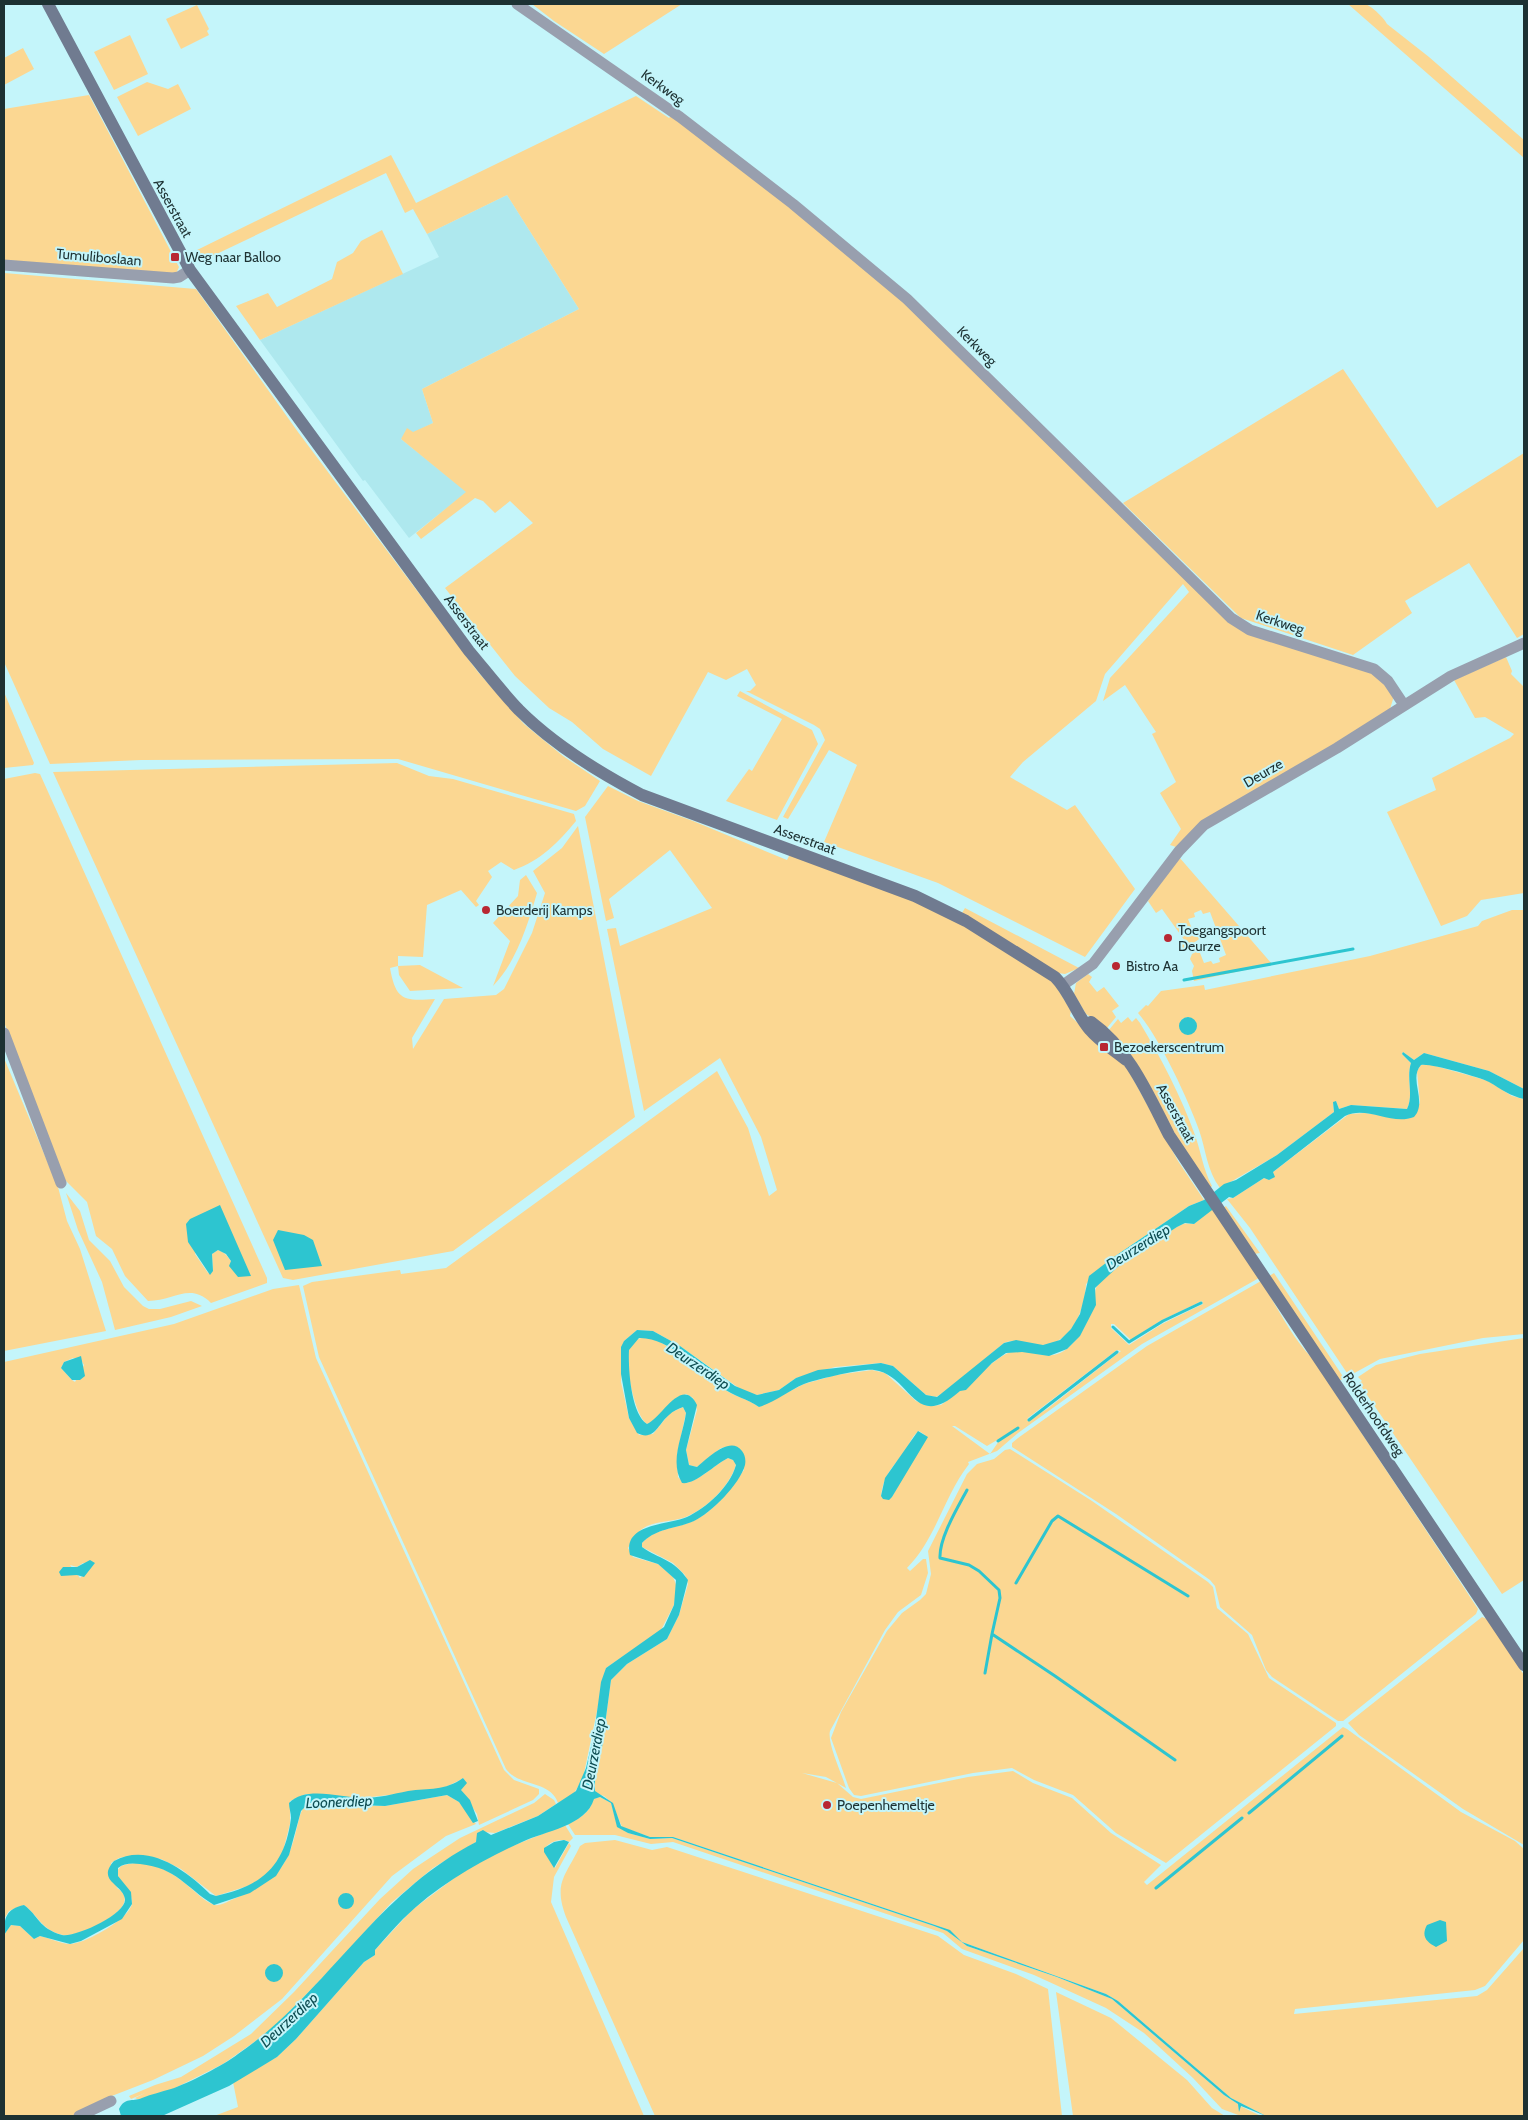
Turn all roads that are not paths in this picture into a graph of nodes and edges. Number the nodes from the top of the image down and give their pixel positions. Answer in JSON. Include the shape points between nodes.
{"nodes":[{"id":1,"x":48,"y":4,"type":"edge"},
{"id":2,"x":517,"y":4,"type":"edge"},
{"id":3,"x":4,"y":264,"type":"edge"},
{"id":4,"x":190,"y":270,"type":"junction"},
{"id":5,"x":1524,"y":643,"type":"edge"},
{"id":6,"x":1404,"y":705,"type":"junction"},
{"id":7,"x":1064,"y":986,"type":"junction"},
{"id":8,"x":4,"y":1033,"type":"edge"},
{"id":9,"x":62,"y":1183,"type":"dead end"},
{"id":10,"x":1203,"y":1185,"type":"joint"},
{"id":11,"x":1524,"y":1665,"type":"edge"},
{"id":12,"x":112,"y":2101,"type":"dead end"},
{"id":13,"x":79,"y":2116,"type":"edge"}],
"edges":[{"from":1,"to":4,"type":"main road","name":"Asserstraat"},
{"from":2,"to":6,"type":"street","name":"Kerkweg","via":[[680,117],[793,204],[907,299],[1231,618],[1250,630],[1374,668],[1388,681]]},
{"from":3,"to":4,"type":"street","name":"Tumuliboslaan","via":[[173,278]]},
{"from":4,"to":7,"type":"main road","name":"Asserstraat","via":[[469,650],[519,710],[537,726],[609,778],[642,795],[915,896],[966,921],[1056,977]]},
{"from":5,"to":6,"type":"street","name":"Deurze","via":[[1451,676]]},
{"from":6,"to":7,"type":"street","name":"Deurze","via":[[1204,825],[1179,851],[1093,964]]},
{"from":7,"to":10,"type":"main road","name":"Asserstraat","via":[[1079,1014],[1116,1043],[1144,1086],[1169,1135]]},
{"from":8,"to":9,"type":"street"},
{"from":10,"to":11,"type":"main road","name":"Rolderhoofdweg"},
{"from":12,"to":13,"type":"street"}]}
